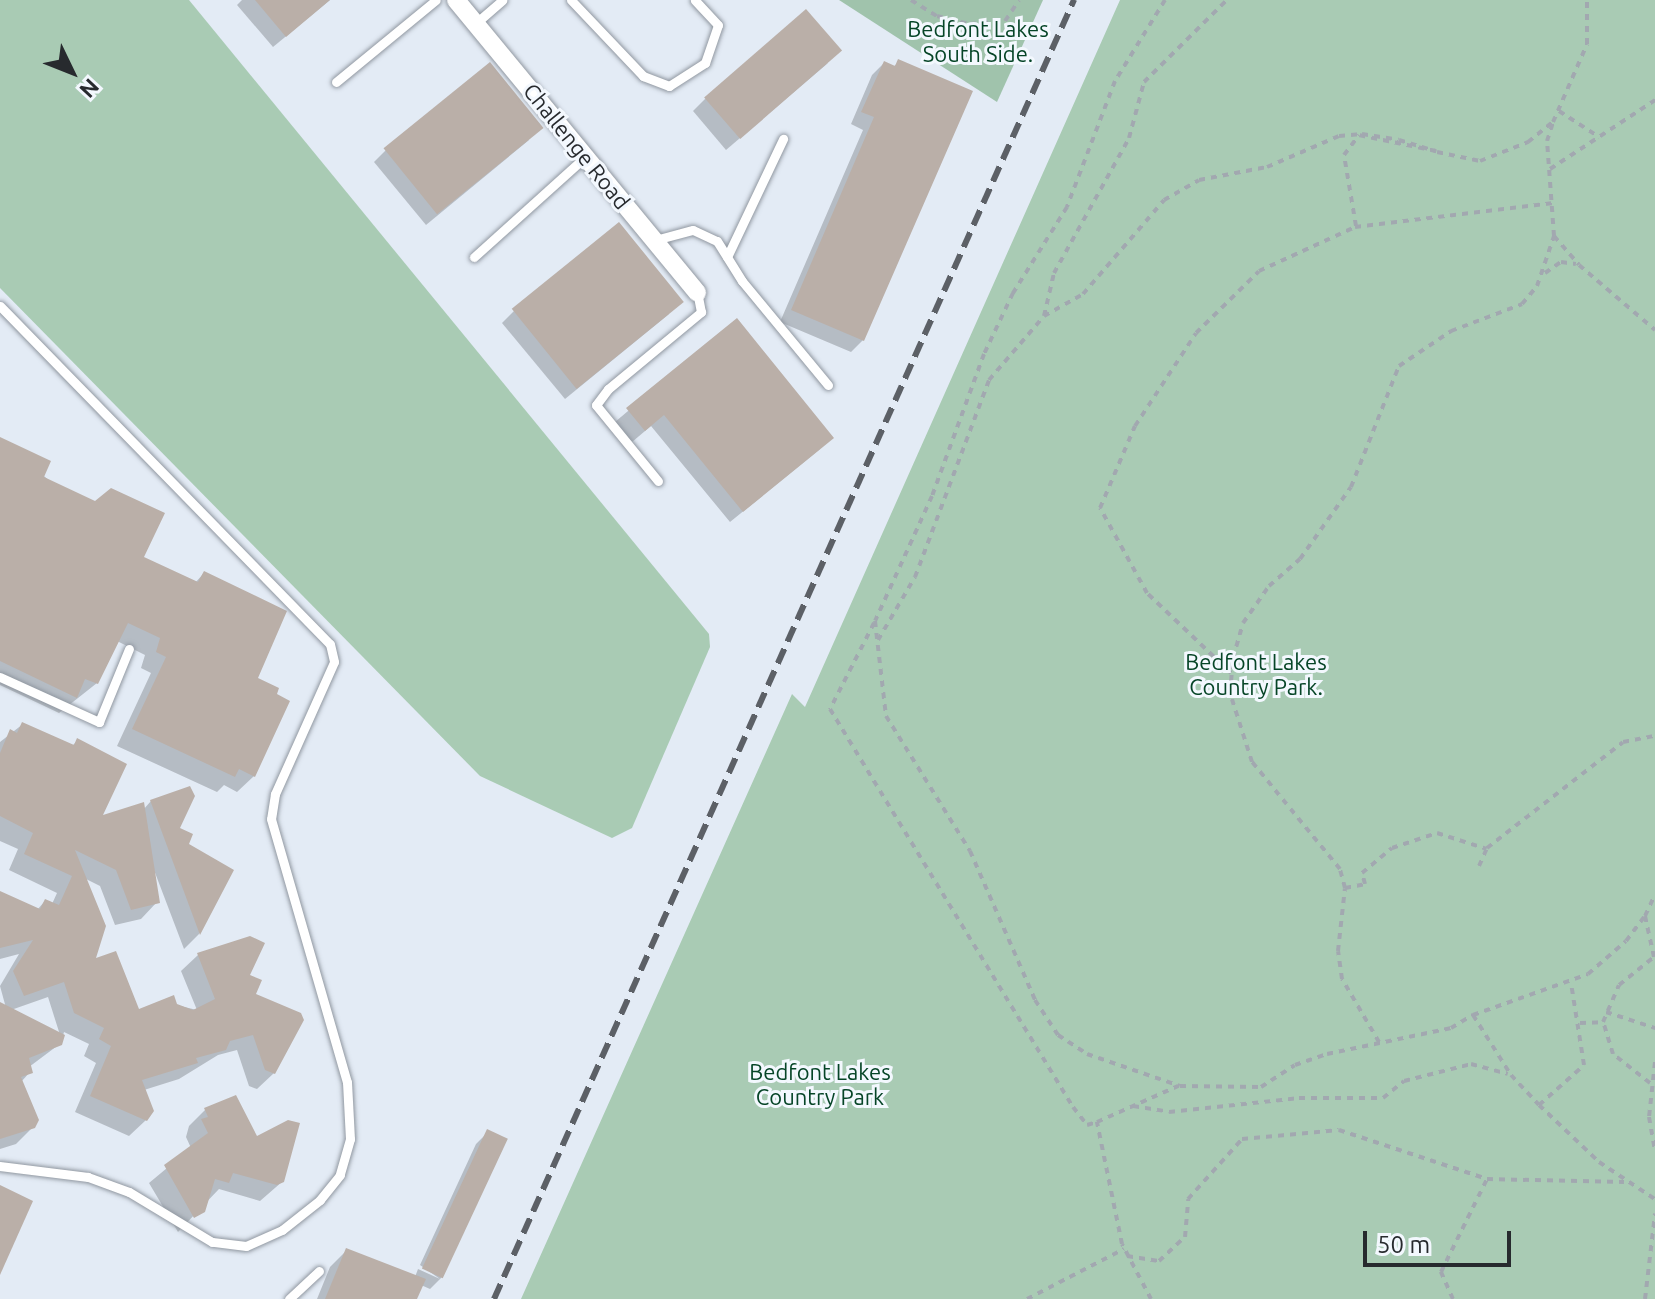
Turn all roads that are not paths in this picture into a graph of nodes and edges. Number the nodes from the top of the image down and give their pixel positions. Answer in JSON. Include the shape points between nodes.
{"nodes":[{"id":1,"x":436,"y":0,"type":"edge"},
{"id":2,"x":456,"y":0,"type":"edge"},
{"id":3,"x":502,"y":0,"type":"edge"},
{"id":4,"x":571,"y":0,"type":"edge"},
{"id":5,"x":695,"y":0,"type":"edge"},
{"id":6,"x":476,"y":23,"type":"junction"},
{"id":7,"x":336,"y":82,"type":"dead end"},
{"id":8,"x":783,"y":139,"type":"dead end"},
{"id":9,"x":586,"y":156,"type":"junction"},
{"id":10,"x":654,"y":240,"type":"junction"},
{"id":11,"x":474,"y":257,"type":"dead end"},
{"id":12,"x":727,"y":257,"type":"junction"},
{"id":13,"x":697,"y":292,"type":"joint"},
{"id":14,"x":0,"y":306,"type":"edge"},
{"id":15,"x":828,"y":385,"type":"dead end"},
{"id":16,"x":658,"y":481,"type":"dead end"},
{"id":17,"x":129,"y":649,"type":"dead end"},
{"id":18,"x":0,"y":677,"type":"edge"},
{"id":19,"x":0,"y":1166,"type":"edge"},
{"id":20,"x":319,"y":1271,"type":"dead end"},
{"id":21,"x":289,"y":1299,"type":"edge"}],
"edges":[{"from":1,"to":7,"type":"lane"},
{"from":2,"to":6,"type":"street","name":"Challenge Road"},
{"from":3,"to":6,"type":"lane"},
{"from":4,"to":5,"type":"lane","via":[[643,76],[669,86],[705,63],[718,25]]},
{"from":6,"to":9,"type":"street","name":"Challenge Road"},
{"from":8,"to":12,"type":"lane"},
{"from":9,"to":10,"type":"street","name":"Challenge Road"},
{"from":9,"to":11,"type":"lane"},
{"from":10,"to":12,"type":"lane","via":[[693,230],[717,241]]},
{"from":10,"to":13,"type":"street","name":"Challenge Road"},
{"from":12,"to":15,"type":"lane"},
{"from":13,"to":16,"type":"lane","via":[[701,312],[608,389],[596,405]]},
{"from":14,"to":19,"type":"lane","via":[[330,644],[334,662],[275,794],[271,819],[347,1082],[350,1139],[340,1175],[320,1200],[282,1230],[246,1246],[212,1242],[129,1192],[88,1177]]},
{"from":17,"to":18,"type":"lane","via":[[99,722]]},
{"from":20,"to":21,"type":"lane"}]}
